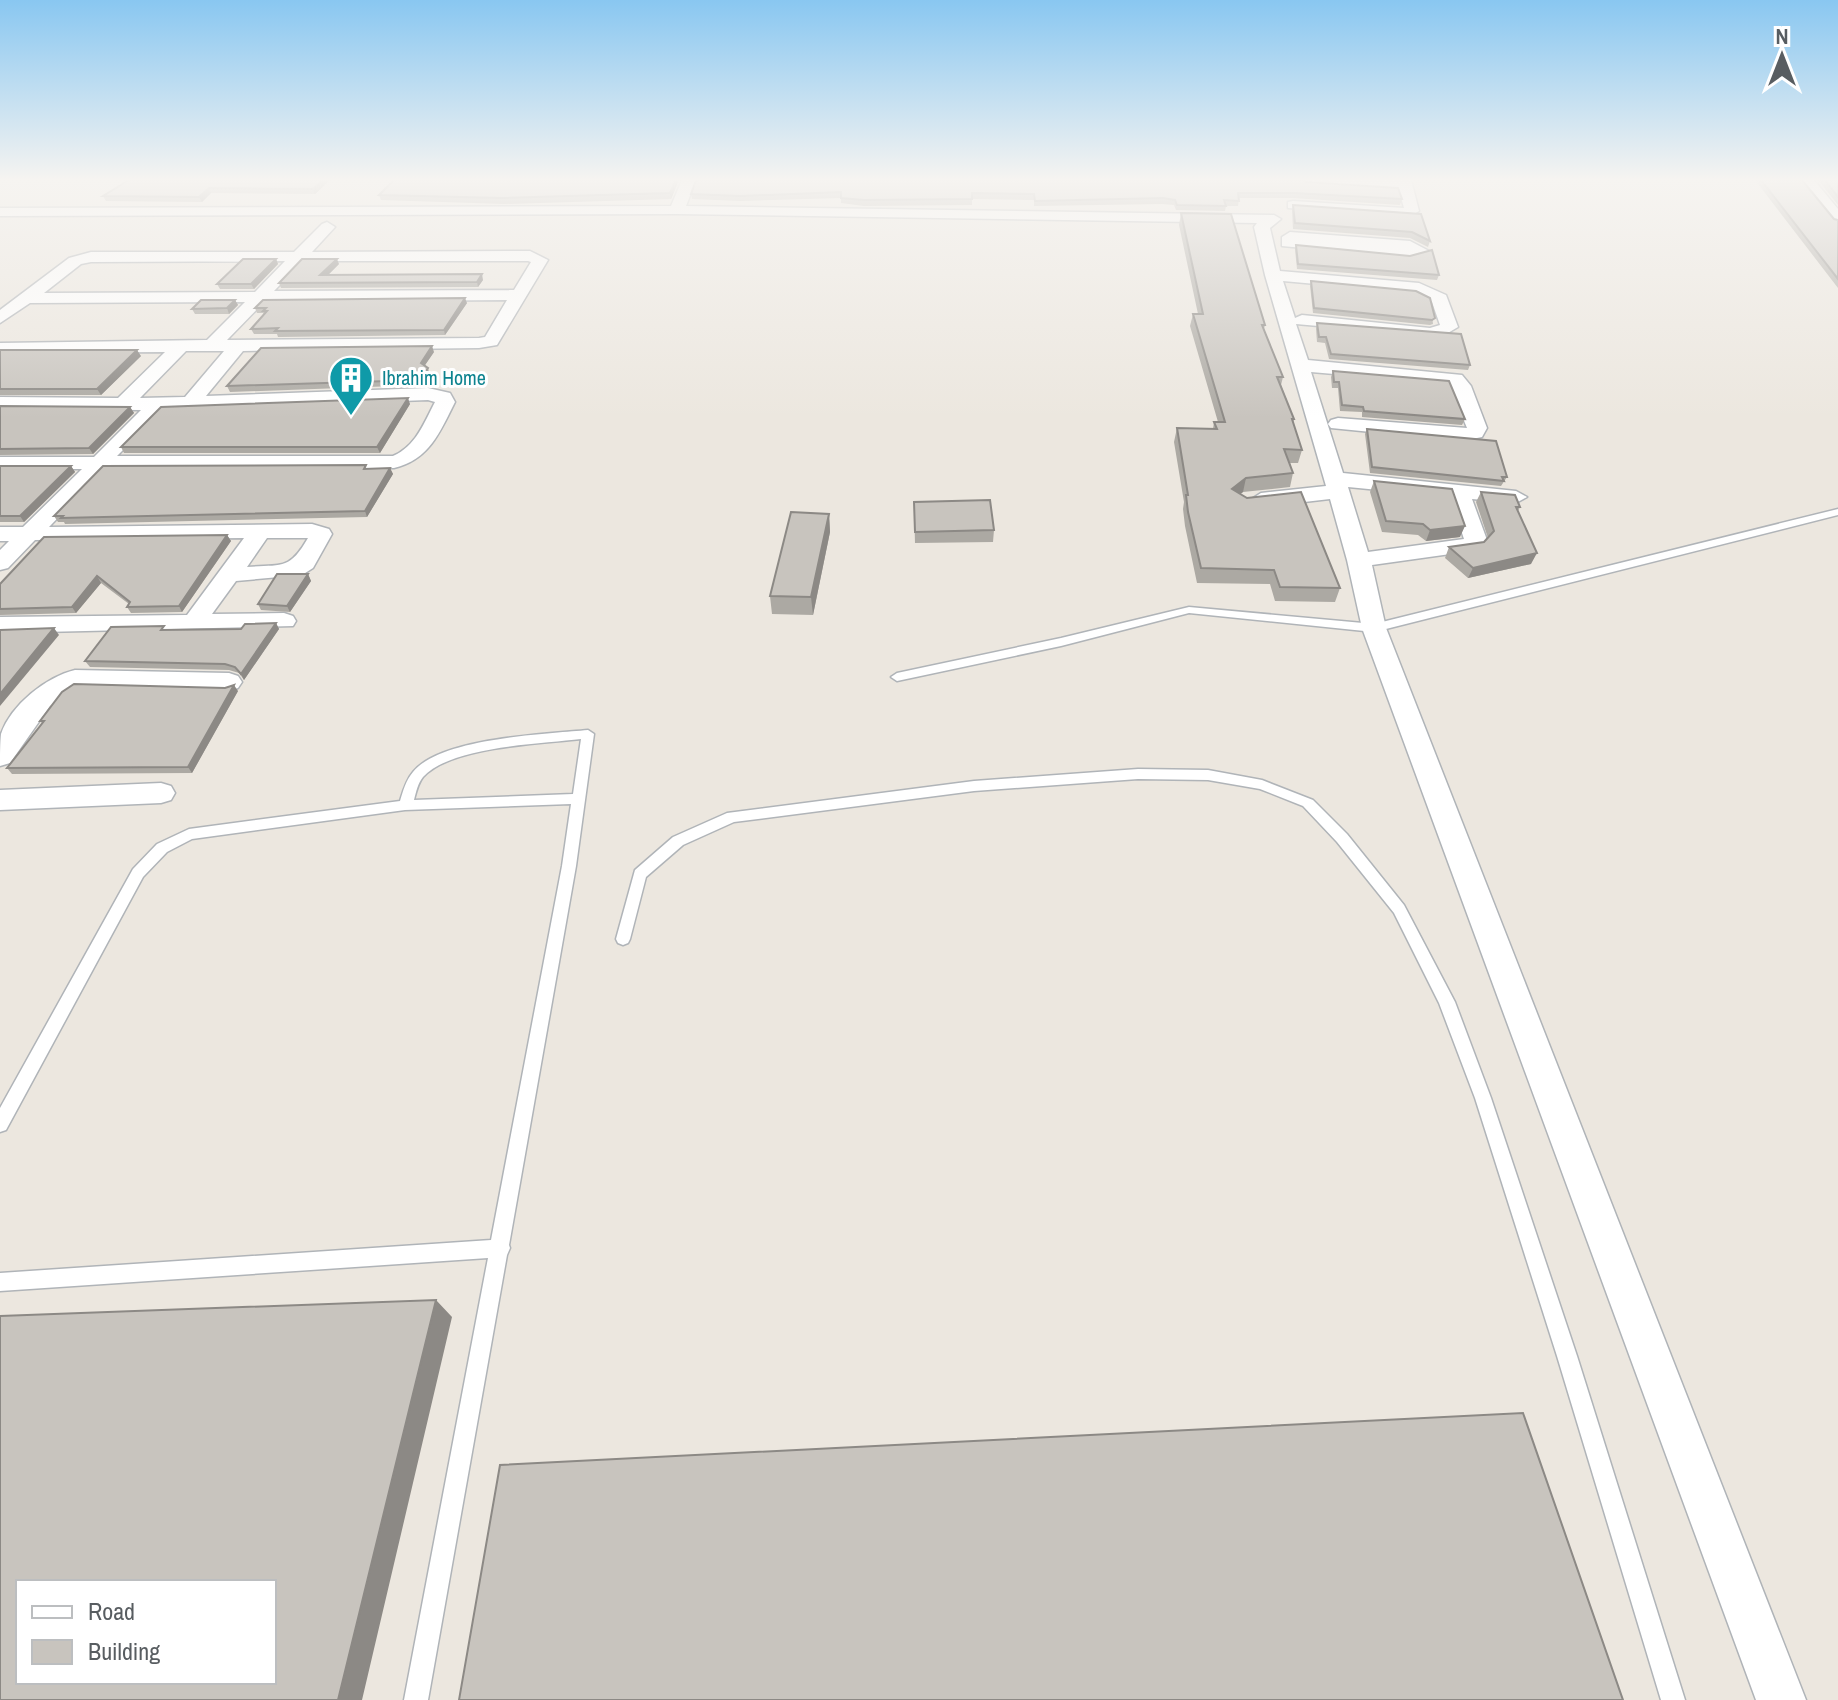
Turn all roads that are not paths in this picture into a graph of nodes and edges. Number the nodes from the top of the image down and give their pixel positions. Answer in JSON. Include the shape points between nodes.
{"nodes":[{"id":1,"x":80,"y":259,"type":"edge"},
{"id":2,"x":296,"y":259,"type":"edge"},
{"id":3,"x":540,"y":259,"type":"edge"},
{"id":4,"x":1279,"y":259,"type":"edge"},
{"id":5,"x":1280,"y":276,"type":"junction"},
{"id":6,"x":521,"y":295,"type":"junction"},
{"id":7,"x":26,"y":298,"type":"junction"},
{"id":8,"x":258,"y":298,"type":"junction"},
{"id":9,"x":0,"y":318,"type":"edge"},
{"id":10,"x":1302,"y":320,"type":"junction"},
{"id":11,"x":211,"y":347,"type":"junction"},
{"id":12,"x":237,"y":347,"type":"junction"},
{"id":13,"x":0,"y":348,"type":"edge"},
{"id":14,"x":179,"y":348,"type":"junction"},
{"id":15,"x":1308,"y":366,"type":"junction"},
{"id":16,"x":191,"y":402,"type":"junction"},
{"id":17,"x":0,"y":403,"type":"edge"},
{"id":18,"x":124,"y":403,"type":"junction"},
{"id":19,"x":158,"y":404,"type":"junction"},
{"id":20,"x":1338,"y":424,"type":"junction"},
{"id":21,"x":0,"y":463,"type":"edge"},
{"id":22,"x":102,"y":463,"type":"junction"},
{"id":23,"x":1344,"y":484,"type":"junction"},
{"id":24,"x":1459,"y":492,"type":"junction"},
{"id":25,"x":1516,"y":497,"type":"edge"},
{"id":26,"x":1243,"y":502,"type":"edge"},
{"id":27,"x":1838,"y":512,"type":"edge"},
{"id":28,"x":261,"y":531,"type":"junction"},
{"id":29,"x":29,"y":533,"type":"junction"},
{"id":30,"x":0,"y":534,"type":"edge"},
{"id":31,"x":1368,"y":559,"type":"junction"},
{"id":32,"x":0,"y":563,"type":"edge"},
{"id":33,"x":227,"y":575,"type":"junction"},
{"id":34,"x":284,"y":621,"type":"dead end"},
{"id":35,"x":194,"y":622,"type":"junction"},
{"id":36,"x":0,"y":625,"type":"edge"},
{"id":37,"x":1374,"y":628,"type":"junction"},
{"id":38,"x":897,"y":677,"type":"dead end"},
{"id":39,"x":229,"y":682,"type":"dead end"},
{"id":40,"x":0,"y":756,"type":"edge"},
{"id":41,"x":161,"y":793,"type":"dead end"},
{"id":42,"x":577,"y":799,"type":"junction"},
{"id":43,"x":0,"y":800,"type":"edge"},
{"id":44,"x":405,"y":805,"type":"junction"},
{"id":45,"x":623,"y":939,"type":"dead end"},
{"id":46,"x":0,"y":1124,"type":"edge"},
{"id":47,"x":501,"y":1248,"type":"junction"},
{"id":48,"x":0,"y":1282,"type":"edge"},
{"id":49,"x":416,"y":1700,"type":"edge"},
{"id":50,"x":1673,"y":1700,"type":"edge"},
{"id":51,"x":1781,"y":1700,"type":"edge"}],
"edges":[{"from":1,"to":7,"type":"street"},
{"from":2,"to":8,"type":"street"},
{"from":3,"to":6,"type":"street"},
{"from":4,"to":5,"type":"street"},
{"from":5,"to":10,"type":"street"},
{"from":5,"to":10,"type":"street","via":[[1432,292],[1440,299],[1449,327],[1430,333]]},
{"from":5,"to":15,"type":"street"},
{"from":6,"to":8,"type":"street"},
{"from":6,"to":12,"type":"street","via":[[491,341]]},
{"from":7,"to":8,"type":"street"},
{"from":7,"to":9,"type":"street"},
{"from":8,"to":11,"type":"street"},
{"from":10,"to":15,"type":"street"},
{"from":11,"to":12,"type":"street"},
{"from":11,"to":14,"type":"street"},
{"from":12,"to":16,"type":"street"},
{"from":13,"to":14,"type":"street"},
{"from":14,"to":18,"type":"street"},
{"from":15,"to":20,"type":"street"},
{"from":15,"to":20,"type":"street","via":[[1455,379],[1477,428],[1462,435]]},
{"from":15,"to":23,"type":"street"},
{"from":16,"to":19,"type":"street"},
{"from":16,"to":22,"type":"street","via":[[428,394],[445,402],[416,453],[394,462]]},
{"from":17,"to":18,"type":"street"},
{"from":18,"to":19,"type":"street"},
{"from":19,"to":22,"type":"street"},
{"from":20,"to":23,"type":"street"},
{"from":21,"to":22,"type":"street"},
{"from":22,"to":29,"type":"street"},
{"from":23,"to":24,"type":"street"},
{"from":23,"to":26,"type":"street"},
{"from":23,"to":31,"type":"street"},
{"from":24,"to":25,"type":"street"},
{"from":24,"to":31,"type":"street","via":[[1476,540],[1471,545]]},
{"from":27,"to":37,"type":"lane"},
{"from":28,"to":29,"type":"street"},
{"from":28,"to":33,"type":"street"},
{"from":28,"to":33,"type":"street","via":[[321,534],[305,563],[294,570]]},
{"from":29,"to":30,"type":"street"},
{"from":29,"to":32,"type":"street"},
{"from":31,"to":37,"type":"street"},
{"from":33,"to":35,"type":"street"},
{"from":34,"to":35,"type":"street"},
{"from":35,"to":36,"type":"street"},
{"from":37,"to":38,"type":"lane","via":[[1189,610]]},
{"from":37,"to":51,"type":"street"},
{"from":39,"to":40,"type":"street","via":[[75,678],[59,683],[47,691]]},
{"from":41,"to":43,"type":"street"},
{"from":42,"to":44,"type":"lane"},
{"from":42,"to":44,"type":"lane","via":[[588,734],[459,751],[417,774]]},
{"from":42,"to":47,"type":"lane"},
{"from":44,"to":46,"type":"lane","via":[[189,834],[162,848],[138,873]]},
{"from":45,"to":50,"type":"lane","via":[[640,874],[678,841],[732,817],[974,786],[1138,774],[1208,775],[1262,785],[1308,803],[1399,909],[1447,1002],[1562,1340]]},
{"from":47,"to":48,"type":"lane"},
{"from":47,"to":49,"type":"lane"}]}
